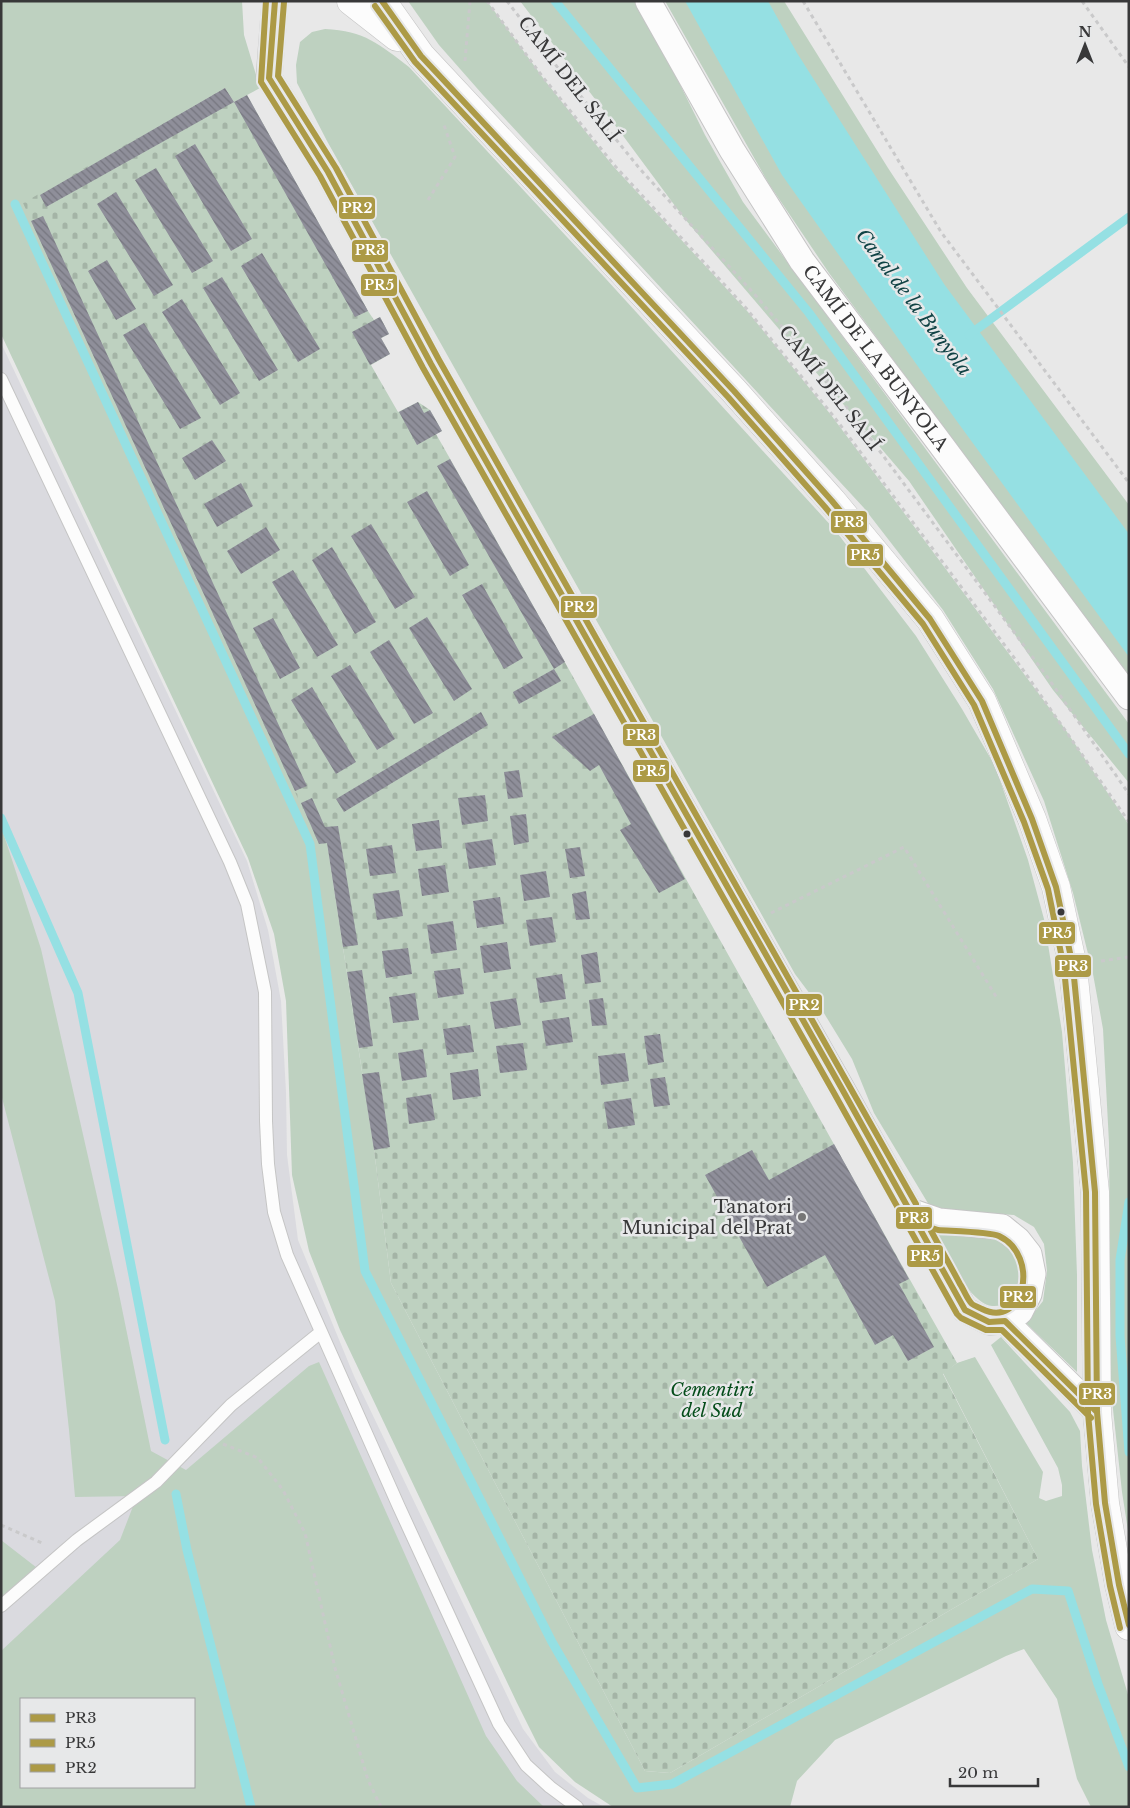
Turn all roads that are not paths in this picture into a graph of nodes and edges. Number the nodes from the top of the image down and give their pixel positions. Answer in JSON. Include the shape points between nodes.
{"nodes":[{"id":1,"x":275,"y":1,"type":"edge"},
{"id":2,"x":351,"y":1,"type":"edge"},
{"id":3,"x":382,"y":1,"type":"edge"},
{"id":4,"x":648,"y":1,"type":"edge"},
{"id":5,"x":421,"y":56,"type":"junction"},
{"id":6,"x":1,"y":379,"type":"edge"},
{"id":7,"x":1129,"y":697,"type":"edge"},
{"id":8,"x":910,"y":1211,"type":"junction"},
{"id":9,"x":1005,"y":1321,"type":"junction"},
{"id":10,"x":321,"y":1332,"type":"junction"},
{"id":11,"x":1097,"y":1412,"type":"junction"},
{"id":12,"x":1,"y":1606,"type":"edge"},
{"id":13,"x":1129,"y":1626,"type":"edge"},
{"id":14,"x":577,"y":1807,"type":"edge"}],
"edges":[{"from":1,"to":8,"type":"street","via":[[269,78],[328,172],[431,364]]},
{"from":2,"to":5,"type":"street"},
{"from":3,"to":5,"type":"street"},
{"from":4,"to":7,"type":"street","name":"CAMÍ DE LA BUNYOLA","via":[[732,150],[802,261]]},
{"from":5,"to":11,"type":"street","via":[[734,391],[832,501],[930,619],[982,702],[1032,819],[1056,887],[1072,967],[1095,1192]]},
{"from":6,"to":10,"type":"lane","via":[[247,904],[265,992],[266,1121],[274,1212],[287,1255]]},
{"from":8,"to":9,"type":"street","via":[[965,1310],[989,1322]]},
{"from":8,"to":9,"type":"street","via":[[939,1221],[1002,1227],[1018,1240],[1029,1254],[1033,1274],[1029,1294],[1020,1312]]},
{"from":9,"to":11,"type":"street"},
{"from":10,"to":12,"type":"lane","via":[[231,1405],[156,1482],[77,1540]]},
{"from":10,"to":14,"type":"lane","via":[[499,1724],[526,1766]]},
{"from":11,"to":13,"type":"street","via":[[1105,1503]]}]}
